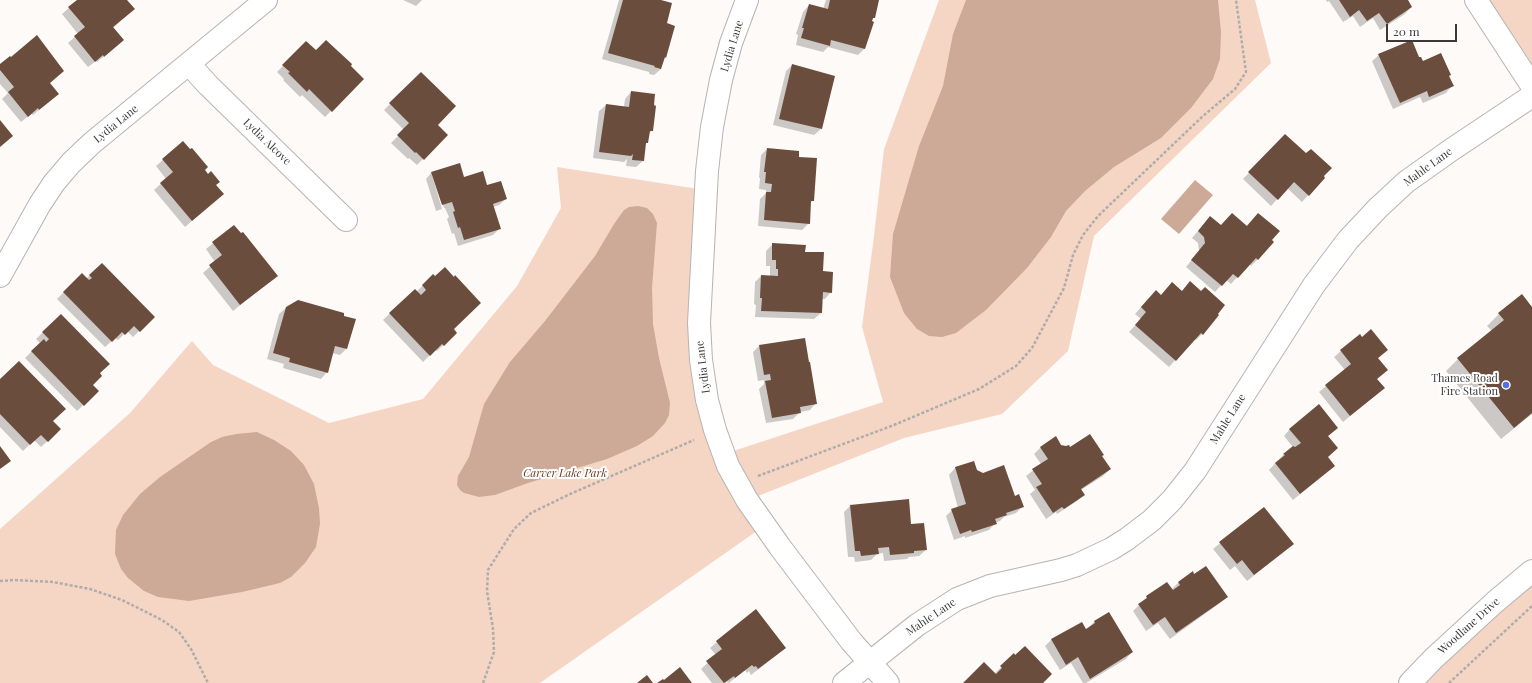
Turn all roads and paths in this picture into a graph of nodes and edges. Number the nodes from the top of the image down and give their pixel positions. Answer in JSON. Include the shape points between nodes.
{"nodes":[{"id":1,"x":266,"y":0,"type":"edge"},
{"id":2,"x":747,"y":0,"type":"edge"},
{"id":3,"x":1236,"y":0,"type":"edge"},
{"id":4,"x":1476,"y":0,"type":"edge"},
{"id":5,"x":189,"y":64,"type":"junction"},
{"id":6,"x":1532,"y":86,"type":"edge"},
{"id":7,"x":1532,"y":96,"type":"edge"},
{"id":8,"x":346,"y":220,"type":"dead end"},
{"id":9,"x":0,"y":276,"type":"edge"},
{"id":10,"x":715,"y":430,"type":"junction"},
{"id":11,"x":737,"y":484,"type":"junction"},
{"id":12,"x":1532,"y":571,"type":"edge"},
{"id":13,"x":0,"y":582,"type":"edge"},
{"id":14,"x":1532,"y":606,"type":"edge"},
{"id":15,"x":869,"y":663,"type":"junction"},
{"id":16,"x":208,"y":683,"type":"edge"},
{"id":17,"x":483,"y":683,"type":"edge"},
{"id":18,"x":844,"y":683,"type":"edge"},
{"id":19,"x":888,"y":683,"type":"edge"},
{"id":20,"x":1410,"y":683,"type":"edge"},
{"id":21,"x":1449,"y":683,"type":"edge"}],
"edges":[{"from":1,"to":5,"type":"street","name":"Lydia Lane"},
{"from":2,"to":10,"type":"street","name":"Lydia Lane","via":[[721,80],[712,127],[706,184],[699,323],[704,386]]},
{"from":3,"to":11,"type":"path","via":[[1246,72],[1236,89],[1203,116],[1098,216],[1083,235],[1073,255],[1064,288],[1032,348],[1016,366],[979,389],[894,425]]},
{"from":4,"to":6,"type":"street"},
{"from":5,"to":8,"type":"street","name":"Lydia Alcove"},
{"from":5,"to":9,"type":"street","name":"Lydia Lane","via":[[92,143],[63,172],[40,204]]},
{"from":7,"to":15,"type":"street","name":"Mahle Lane","via":[[1411,179],[1378,208],[1348,240],[1314,285],[1195,471],[1152,520],[1111,549],[1077,565],[990,586],[957,599],[917,625]]},
{"from":10,"to":11,"type":"street","name":"Lydia Lane"},
{"from":10,"to":17,"type":"path","via":[[531,513],[514,529],[488,570],[487,591],[494,652]]},
{"from":11,"to":15,"type":"street","name":"Lydia Lane","via":[[780,547]]},
{"from":12,"to":20,"type":"street","name":"Woodlane Drive","via":[[1433,659]]},
{"from":13,"to":16,"type":"path","via":[[53,582],[90,589],[122,600],[162,620],[179,632],[192,649]]},
{"from":14,"to":21,"type":"path"},
{"from":15,"to":18,"type":"street","name":"Mahle Lane"},
{"from":15,"to":19,"type":"street","name":"Lydia Lane"}]}
